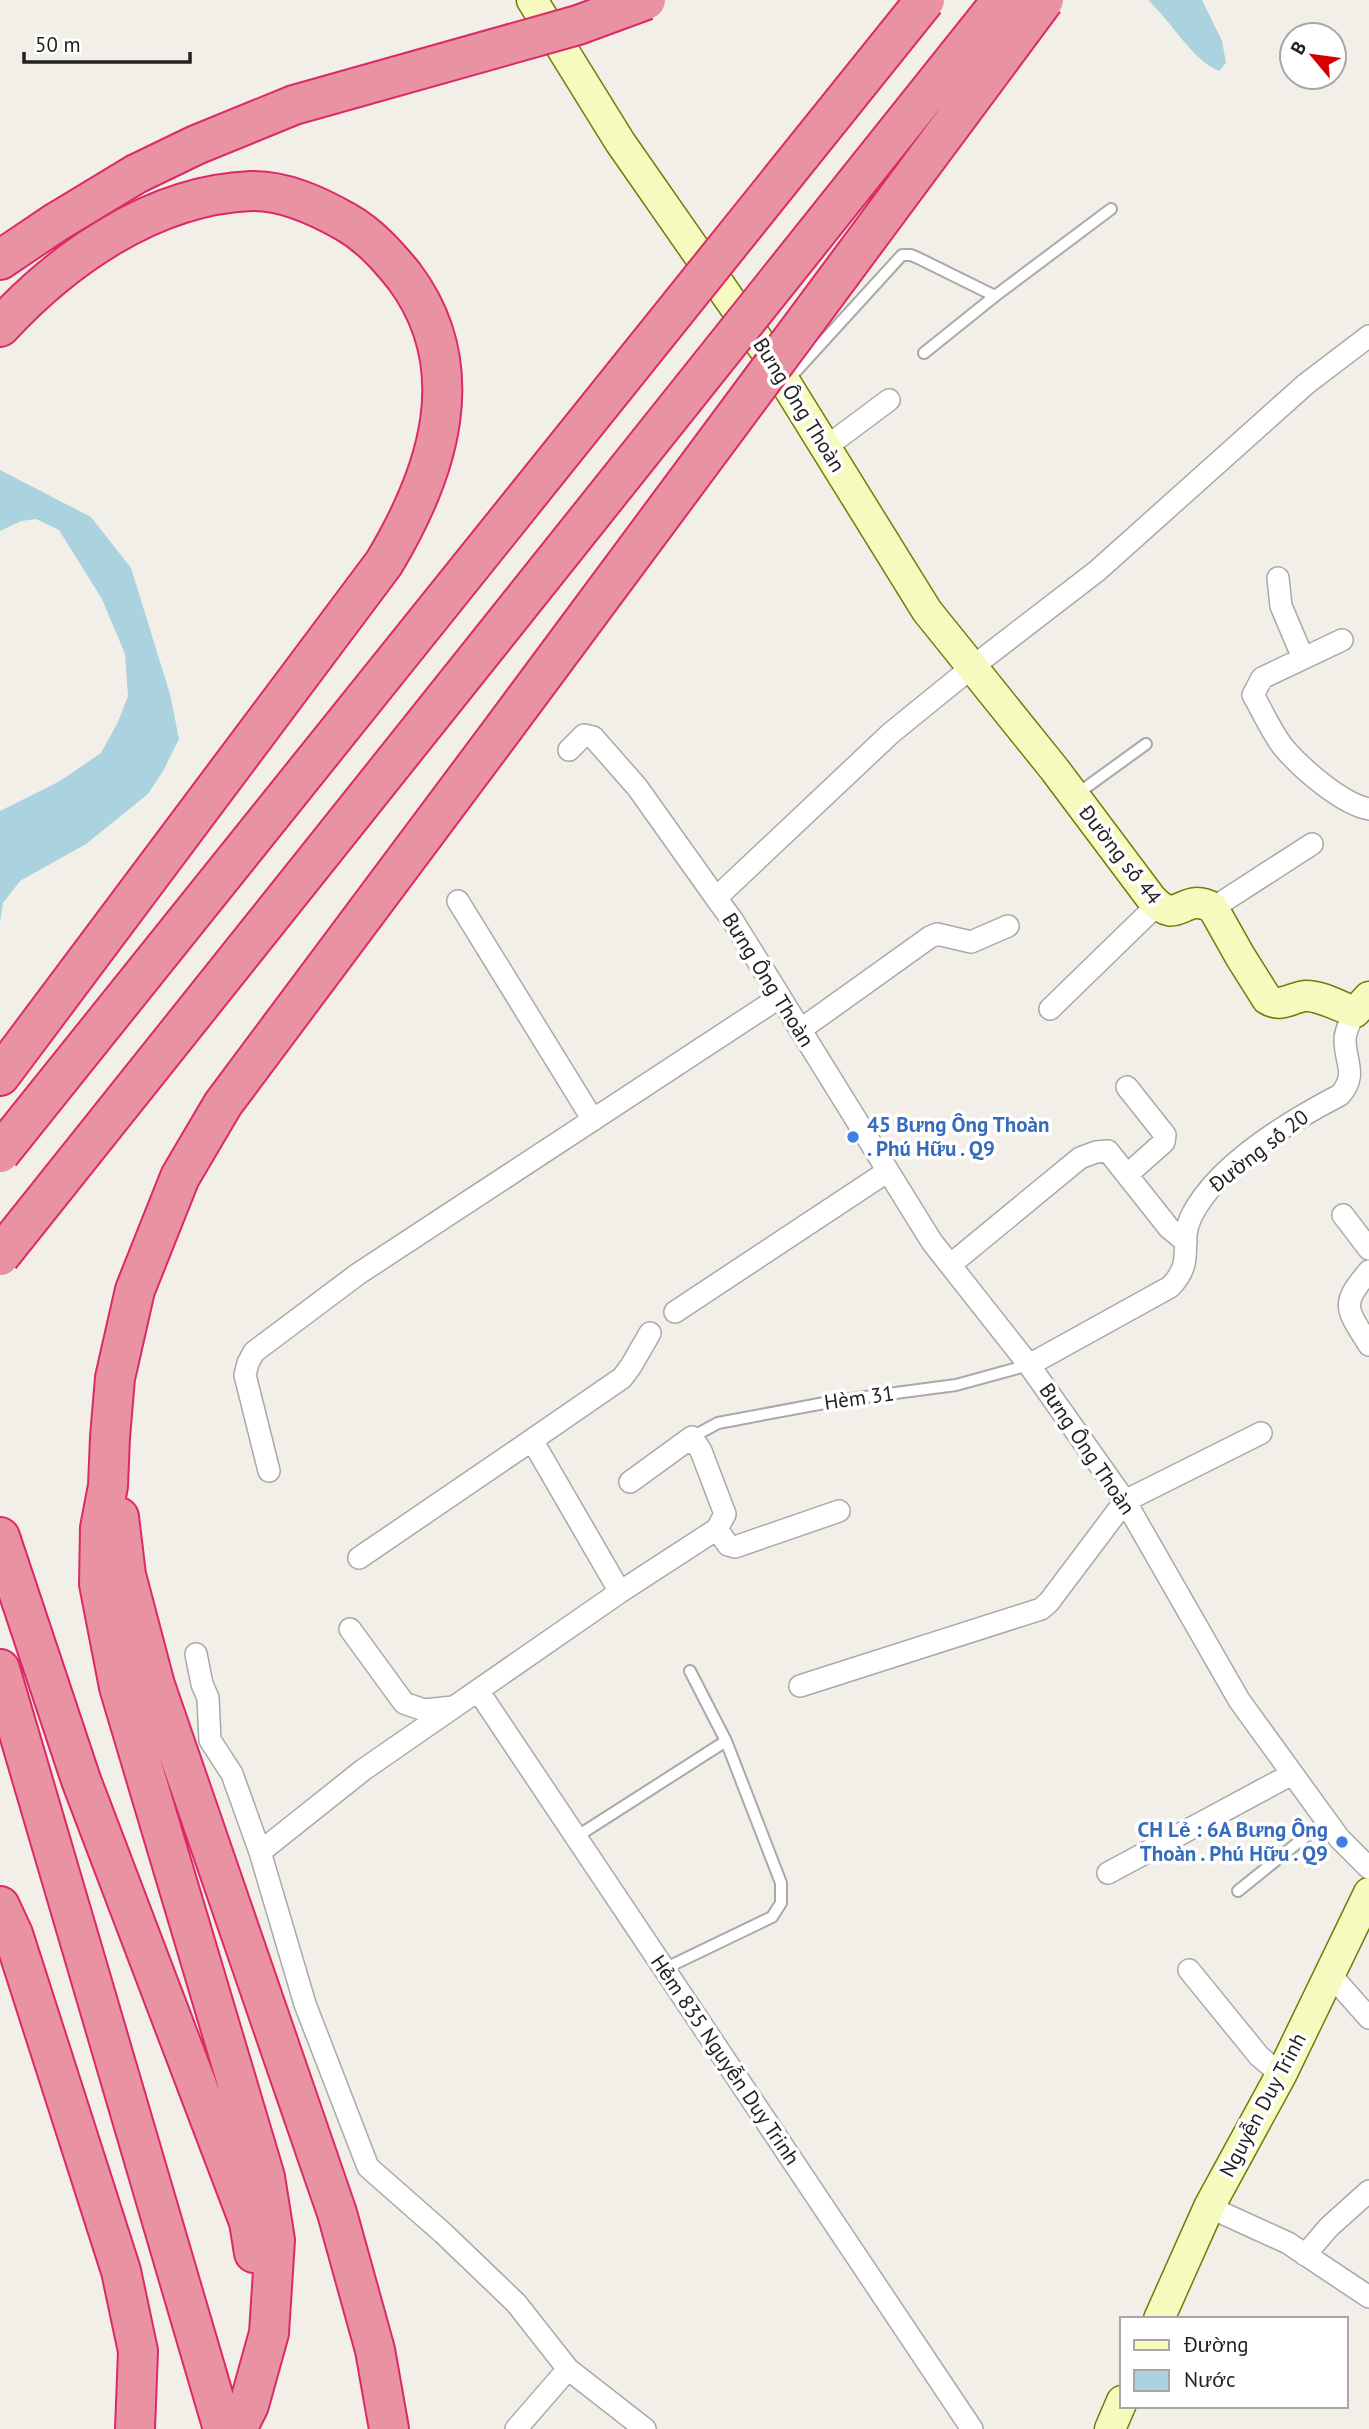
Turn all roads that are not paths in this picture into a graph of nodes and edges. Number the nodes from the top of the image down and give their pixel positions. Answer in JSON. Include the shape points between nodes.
{"nodes":[{"id":1,"x":531,"y":0,"type":"edge"},
{"id":2,"x":646,"y":0,"type":"edge"},
{"id":3,"x":925,"y":0,"type":"edge"},
{"id":4,"x":1003,"y":0,"type":"edge"},
{"id":5,"x":1044,"y":0,"type":"edge"},
{"id":6,"x":1111,"y":209,"type":"dead end"},
{"id":7,"x":0,"y":260,"type":"edge"},
{"id":8,"x":995,"y":296,"type":"junction"},
{"id":9,"x":0,"y":327,"type":"edge"},
{"id":10,"x":1369,"y":336,"type":"edge"},
{"id":11,"x":924,"y":353,"type":"dead end"},
{"id":12,"x":786,"y":382,"type":"junction"},
{"id":13,"x":888,"y":400,"type":"dead end"},
{"id":14,"x":827,"y":447,"type":"junction"},
{"id":15,"x":1278,"y":578,"type":"dead end"},
{"id":16,"x":1342,"y":640,"type":"dead end"},
{"id":17,"x":1303,"y":658,"type":"junction"},
{"id":18,"x":971,"y":667,"type":"junction"},
{"id":19,"x":1146,"y":744,"type":"dead end"},
{"id":20,"x":569,"y":750,"type":"dead end"},
{"id":21,"x":1074,"y":796,"type":"junction"},
{"id":22,"x":1369,"y":809,"type":"edge"},
{"id":23,"x":1312,"y":844,"type":"dead end"},
{"id":24,"x":716,"y":898,"type":"junction"},
{"id":25,"x":457,"y":901,"type":"dead end"},
{"id":26,"x":1157,"y":905,"type":"junction"},
{"id":27,"x":1213,"y":908,"type":"junction"},
{"id":28,"x":1008,"y":926,"type":"dead end"},
{"id":29,"x":780,"y":997,"type":"junction"},
{"id":30,"x":1362,"y":1005,"type":"edge"},
{"id":31,"x":1050,"y":1009,"type":"dead end"},
{"id":32,"x":800,"y":1030,"type":"junction"},
{"id":33,"x":0,"y":1076,"type":"edge"},
{"id":34,"x":1127,"y":1087,"type":"dead end"},
{"id":35,"x":593,"y":1120,"type":"junction"},
{"id":36,"x":0,"y":1153,"type":"edge"},
{"id":37,"x":888,"y":1171,"type":"junction"},
{"id":38,"x":1128,"y":1174,"type":"junction"},
{"id":39,"x":1343,"y":1214,"type":"dead end"},
{"id":40,"x":1186,"y":1242,"type":"junction"},
{"id":41,"x":1369,"y":1249,"type":"edge"},
{"id":42,"x":0,"y":1256,"type":"edge"},
{"id":43,"x":950,"y":1265,"type":"junction"},
{"id":44,"x":1369,"y":1270,"type":"edge"},
{"id":45,"x":675,"y":1312,"type":"dead end"},
{"id":46,"x":650,"y":1334,"type":"dead end"},
{"id":47,"x":1369,"y":1345,"type":"edge"},
{"id":48,"x":1029,"y":1365,"type":"junction"},
{"id":49,"x":1261,"y":1433,"type":"dead end"},
{"id":50,"x":692,"y":1437,"type":"junction"},
{"id":51,"x":532,"y":1440,"type":"junction"},
{"id":52,"x":269,"y":1471,"type":"dead end"},
{"id":53,"x":630,"y":1482,"type":"dead end"},
{"id":54,"x":108,"y":1486,"type":"junction"},
{"id":55,"x":1125,"y":1501,"type":"junction"},
{"id":56,"x":839,"y":1511,"type":"dead end"},
{"id":57,"x":717,"y":1529,"type":"junction"},
{"id":58,"x":0,"y":1537,"type":"edge"},
{"id":59,"x":359,"y":1558,"type":"dead end"},
{"id":60,"x":620,"y":1592,"type":"junction"},
{"id":61,"x":350,"y":1629,"type":"dead end"},
{"id":62,"x":196,"y":1654,"type":"dead end"},
{"id":63,"x":0,"y":1669,"type":"edge"},
{"id":64,"x":690,"y":1671,"type":"dead end"},
{"id":65,"x":800,"y":1686,"type":"dead end"},
{"id":66,"x":479,"y":1692,"type":"junction"},
{"id":67,"x":455,"y":1707,"type":"junction"},
{"id":68,"x":726,"y":1741,"type":"junction"},
{"id":69,"x":1292,"y":1774,"type":"junction"},
{"id":70,"x":1326,"y":1820,"type":"junction"},
{"id":71,"x":576,"y":1837,"type":"junction"},
{"id":72,"x":260,"y":1852,"type":"junction"},
{"id":73,"x":1369,"y":1868,"type":"edge"},
{"id":74,"x":1108,"y":1873,"type":"dead end"},
{"id":75,"x":1237,"y":1891,"type":"dead end"},
{"id":76,"x":1369,"y":1894,"type":"edge"},
{"id":77,"x":0,"y":1906,"type":"edge"},
{"id":78,"x":664,"y":1969,"type":"junction"},
{"id":79,"x":1189,"y":1970,"type":"dead end"},
{"id":80,"x":1330,"y":1974,"type":"junction"},
{"id":81,"x":1369,"y":2018,"type":"edge"},
{"id":82,"x":1281,"y":2075,"type":"junction"},
{"id":83,"x":1369,"y":2191,"type":"edge"},
{"id":84,"x":1209,"y":2207,"type":"junction"},
{"id":85,"x":1306,"y":2255,"type":"junction"},
{"id":86,"x":1369,"y":2297,"type":"edge"},
{"id":87,"x":1160,"y":2317,"type":"edge"},
{"id":88,"x":568,"y":2369,"type":"junction"},
{"id":89,"x":1120,"y":2406,"type":"edge"},
{"id":90,"x":236,"y":2421,"type":"edge"},
{"id":91,"x":135,"y":2429,"type":"edge"},
{"id":92,"x":389,"y":2429,"type":"edge"},
{"id":93,"x":516,"y":2429,"type":"edge"},
{"id":94,"x":645,"y":2429,"type":"edge"},
{"id":95,"x":972,"y":2429,"type":"edge"},
{"id":96,"x":1110,"y":2429,"type":"edge"}],
"edges":[{"from":1,"to":12,"type":"street","name":"Bưng Ông Thoàn","via":[[620,142]]},
{"from":2,"to":7,"type":"highway","bridge":true,"via":[[578,24],[293,105],[136,174]]},
{"from":3,"to":36,"type":"highway","bridge":true},
{"from":4,"to":42,"type":"highway","bridge":true},
{"from":5,"to":54,"type":"highway","bridge":true,"via":[[223,1104],[180,1177],[135,1290],[115,1378]]},
{"from":6,"to":8,"type":"lane"},
{"from":8,"to":11,"type":"lane"},
{"from":8,"to":12,"type":"lane","via":[[918,258],[902,255]]},
{"from":9,"to":33,"type":"highway","via":[[47,282],[130,225],[171,206],[253,191],[290,197],[326,211],[362,231],[392,260],[418,295],[435,334],[442,376],[440,429],[426,483],[406,527],[364,592]]},
{"from":10,"to":18,"type":"street","via":[[1306,384],[1097,571]]},
{"from":12,"to":14,"type":"street","name":"Bưng Ông Thoàn"},
{"from":13,"to":14,"type":"street"},
{"from":14,"to":18,"type":"street","name":"Bưng Ông Thoàn","via":[[927,611]]},
{"from":15,"to":17,"type":"street","via":[[1281,606]]},
{"from":16,"to":17,"type":"street"},
{"from":17,"to":22,"type":"street","via":[[1262,678],[1253,695],[1284,747],[1346,801]]},
{"from":18,"to":21,"type":"street","name":"Đường số 44"},
{"from":18,"to":24,"type":"street","name":"Bưng Ông Thoàn","via":[[891,733]]},
{"from":19,"to":21,"type":"lane"},
{"from":20,"to":24,"type":"street","via":[[584,735],[593,737],[638,787]]},
{"from":21,"to":26,"type":"street","name":"Đường số 44"},
{"from":23,"to":27,"type":"street"},
{"from":24,"to":29,"type":"street","name":"Bưng Ông Thoàn"},
{"from":25,"to":35,"type":"street"},
{"from":26,"to":27,"type":"street","name":"Đường số 44","via":[[1165,911],[1194,902]]},
{"from":26,"to":31,"type":"street"},
{"from":27,"to":30,"type":"street","via":[[1267,999],[1279,1004],[1308,996]]},
{"from":28,"to":32,"type":"street","via":[[971,942],[937,934],[930,937]]},
{"from":29,"to":32,"type":"street","name":"Bưng Ông Thoàn"},
{"from":29,"to":35,"type":"street"},
{"from":30,"to":40,"type":"street","name":"Đường số 20","via":[[1345,1038],[1347,1087],[1283,1127],[1216,1180],[1192,1216]]},
{"from":32,"to":37,"type":"street","name":"Bưng Ông Thoàn"},
{"from":34,"to":38,"type":"street","via":[[1165,1135],[1164,1142]]},
{"from":35,"to":52,"type":"street","via":[[358,1274],[254,1352],[245,1375]]},
{"from":37,"to":43,"type":"street","name":"Bưng Ông Thoàn"},
{"from":37,"to":45,"type":"street"},
{"from":38,"to":40,"type":"street","via":[[1169,1228]]},
{"from":38,"to":43,"type":"street","via":[[1108,1151],[1080,1158]]},
{"from":39,"to":41,"type":"street"},
{"from":40,"to":48,"type":"street","name":"Đường số 20","via":[[1184,1269],[1170,1287]]},
{"from":43,"to":48,"type":"street","name":"Bưng Ông Thoàn"},
{"from":44,"to":47,"type":"street","via":[[1348,1303]]},
{"from":46,"to":51,"type":"street","via":[[622,1378]]},
{"from":48,"to":50,"type":"lane","name":"Hèm 31","via":[[956,1385],[718,1423]]},
{"from":48,"to":55,"type":"street","name":"Bưng Ông Thoàn"},
{"from":49,"to":55,"type":"street"},
{"from":50,"to":53,"type":"street"},
{"from":50,"to":57,"type":"street","via":[[725,1514]]},
{"from":51,"to":59,"type":"street"},
{"from":51,"to":60,"type":"street"},
{"from":54,"to":90,"type":"highway","via":[[100,1528],[99,1584],[119,1687],[265,2177],[275,2240],[269,2333]]},
{"from":54,"to":92,"type":"highway","via":[[119,1516],[126,1575],[155,1685],[337,2213],[375,2350]]},
{"from":55,"to":65,"type":"street","via":[[1041,1609]]},
{"from":55,"to":69,"type":"street","name":"Bưng Ông Thoàn","via":[[1239,1700]]},
{"from":56,"to":57,"type":"street","via":[[736,1547],[728,1545]]},
{"from":57,"to":60,"type":"street"},
{"from":58,"to":90,"type":"highway","via":[[81,1780],[249,2222],[257,2274],[258,2332]]},
{"from":60,"to":66,"type":"street"},
{"from":61,"to":67,"type":"street","via":[[404,1703],[424,1710]]},
{"from":62,"to":72,"type":"street","via":[[208,1698],[210,1740],[232,1774]]},
{"from":63,"to":90,"type":"highway"},
{"from":64,"to":68,"type":"lane"},
{"from":66,"to":67,"type":"street"},
{"from":66,"to":71,"type":"street","name":"Hẻm 835 Nguyễn Duy Trinh"},
{"from":67,"to":72,"type":"street","via":[[363,1770]]},
{"from":68,"to":71,"type":"lane"},
{"from":68,"to":78,"type":"lane","via":[[781,1883],[780,1903],[772,1917]]},
{"from":69,"to":70,"type":"street","name":"Bưng Ông Thoàn"},
{"from":69,"to":74,"type":"street"},
{"from":70,"to":73,"type":"street","name":"Bưng Ông Thoàn"},
{"from":70,"to":75,"type":"lane"},
{"from":71,"to":78,"type":"street","name":"Hẻm 835 Nguyễn Duy Trinh"},
{"from":72,"to":88,"type":"street","via":[[304,2004],[368,2167],[516,2303]]},
{"from":76,"to":80,"type":"street","name":"Nguyễn Duy Trinh"},
{"from":77,"to":91,"type":"highway","via":[[13,1934],[121,2271],[138,2351]]},
{"from":78,"to":95,"type":"street","name":"Hẻm 835 Nguyễn Duy Trinh"},
{"from":79,"to":82,"type":"street","via":[[1259,2056]]},
{"from":80,"to":81,"type":"street"},
{"from":80,"to":82,"type":"street","name":"Nguyễn Duy Trinh"},
{"from":82,"to":84,"type":"street","name":"Nguyễn Duy Trinh"},
{"from":83,"to":85,"type":"street"},
{"from":84,"to":85,"type":"street"},
{"from":84,"to":87,"type":"street","name":"Nguyễn Duy Trinh"},
{"from":85,"to":86,"type":"street"},
{"from":88,"to":93,"type":"street"},
{"from":88,"to":94,"type":"street"},
{"from":89,"to":96,"type":"street"}]}
